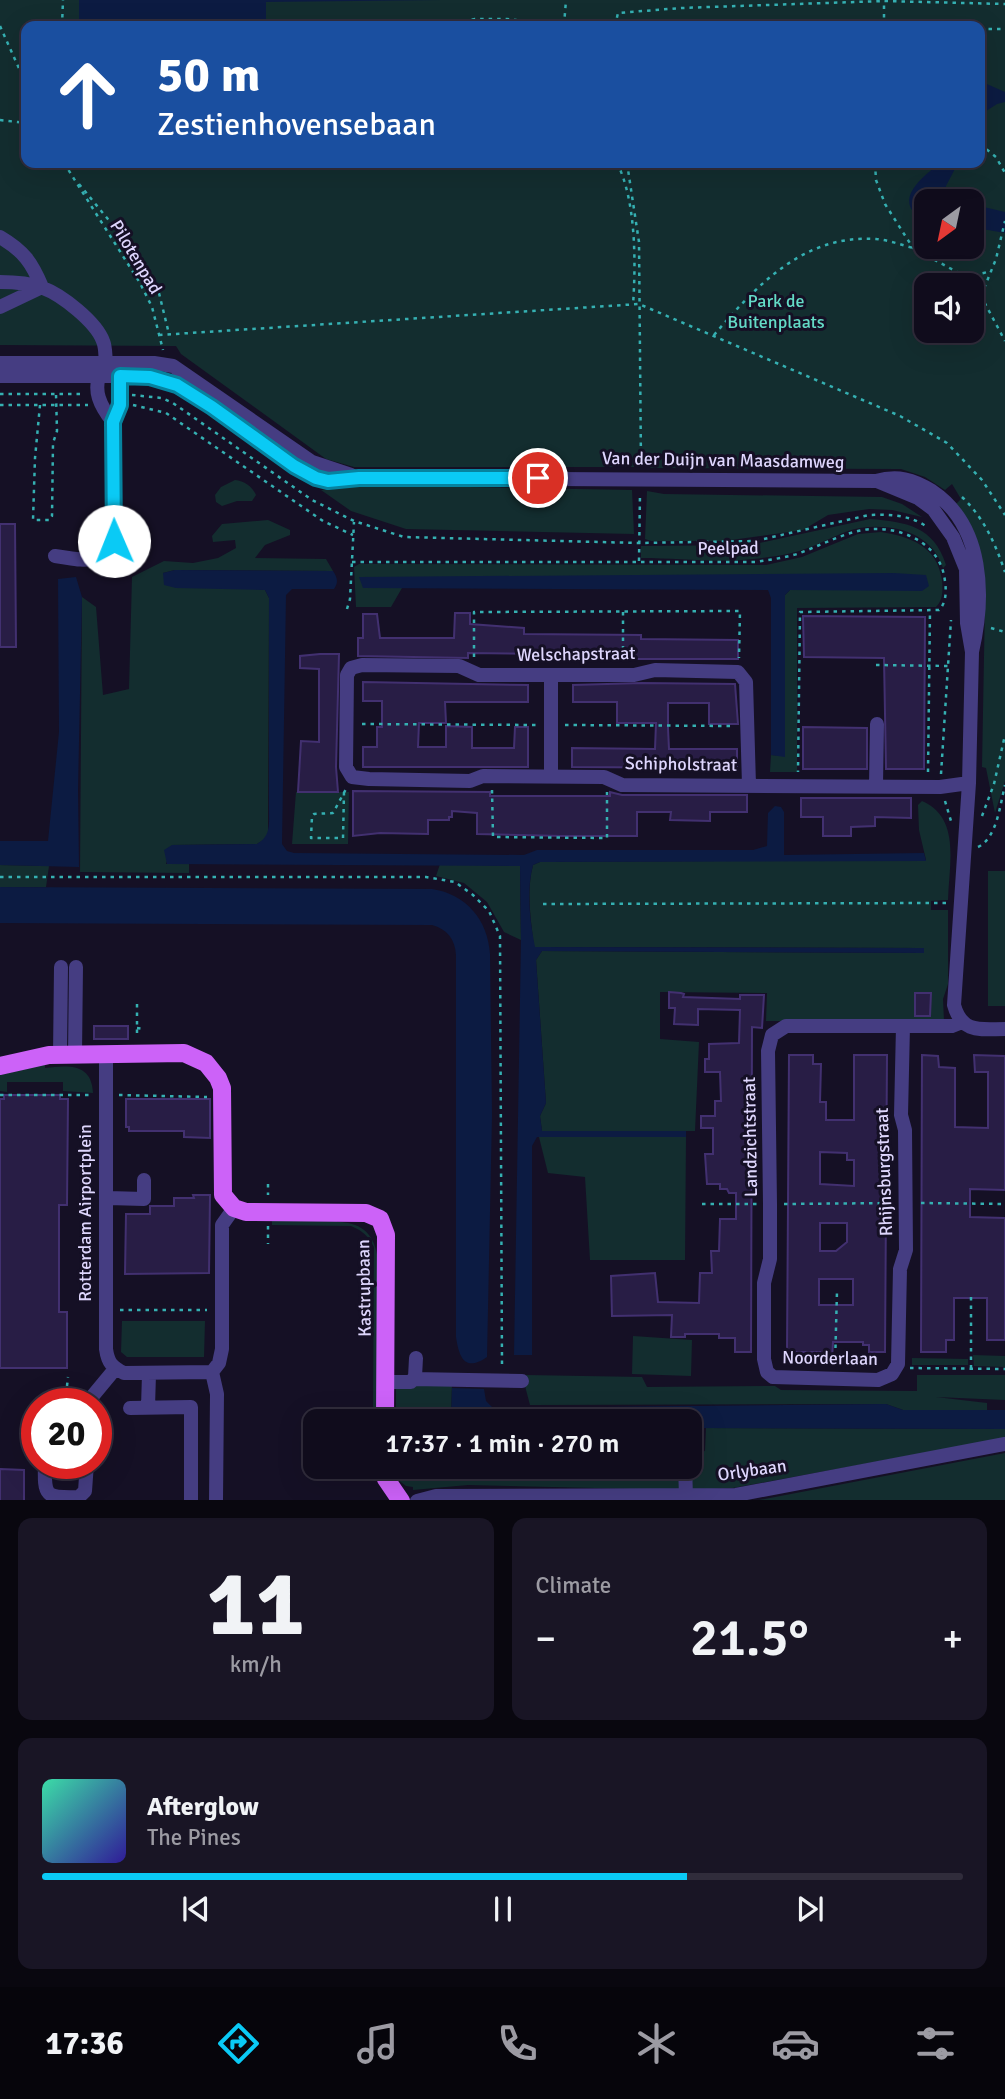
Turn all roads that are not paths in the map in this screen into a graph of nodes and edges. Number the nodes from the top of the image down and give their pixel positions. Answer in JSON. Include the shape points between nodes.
{"nodes":[{"id":1,"x":0,"y":237,"type":"edge"},
{"id":2,"x":0,"y":282,"type":"edge"},
{"id":3,"x":42,"y":288,"type":"junction"},
{"id":4,"x":0,"y":307,"type":"edge"},
{"id":5,"x":0,"y":363,"type":"edge"},
{"id":6,"x":102,"y":370,"type":"junction"},
{"id":7,"x":0,"y":376,"type":"edge"},
{"id":8,"x":120,"y":376,"type":"junction"},
{"id":9,"x":113,"y":422,"type":"junction"},
{"id":10,"x":359,"y":478,"type":"junction"},
{"id":11,"x":55,"y":556,"type":"dead end"},
{"id":12,"x":551,"y":675,"type":"junction"},
{"id":13,"x":877,"y":724,"type":"dead end"},
{"id":14,"x":551,"y":776,"type":"junction"},
{"id":15,"x":352,"y":777,"type":"joint"},
{"id":16,"x":969,"y":783,"type":"junction"},
{"id":17,"x":749,"y":785,"type":"junction"},
{"id":18,"x":876,"y":785,"type":"junction"},
{"id":19,"x":61,"y":967,"type":"dead end"},
{"id":20,"x":76,"y":967,"type":"dead end"},
{"id":21,"x":961,"y":1022,"type":"junction"},
{"id":22,"x":903,"y":1026,"type":"junction"},
{"id":23,"x":1005,"y":1029,"type":"edge"},
{"id":24,"x":67,"y":1054,"type":"junction"},
{"id":25,"x":106,"y":1054,"type":"junction"},
{"id":26,"x":0,"y":1066,"type":"edge"},
{"id":27,"x":144,"y":1180,"type":"dead end"},
{"id":28,"x":108,"y":1198,"type":"junction"},
{"id":29,"x":234,"y":1208,"type":"junction"},
{"id":30,"x":416,"y":1358,"type":"dead end"},
{"id":31,"x":116,"y":1369,"type":"junction"},
{"id":32,"x":212,"y":1372,"type":"junction"},
{"id":33,"x":767,"y":1372,"type":"joint"},
{"id":34,"x":894,"y":1372,"type":"joint"},
{"id":35,"x":149,"y":1374,"type":"junction"},
{"id":36,"x":413,"y":1380,"type":"junction"},
{"id":37,"x":522,"y":1381,"type":"dead end"},
{"id":38,"x":385,"y":1382,"type":"junction"},
{"id":39,"x":100,"y":1388,"type":"edge"},
{"id":40,"x":148,"y":1407,"type":"junction"},
{"id":41,"x":130,"y":1408,"type":"dead end"},
{"id":42,"x":385,"y":1409,"type":"edge"},
{"id":43,"x":1005,"y":1444,"type":"edge"},
{"id":44,"x":44,"y":1479,"type":"edge"},
{"id":45,"x":86,"y":1479,"type":"edge"},
{"id":46,"x":386,"y":1479,"type":"edge"},
{"id":47,"x":685,"y":1479,"type":"edge"},
{"id":48,"x":686,"y":1496,"type":"junction"},
{"id":49,"x":191,"y":1500,"type":"edge"},
{"id":50,"x":216,"y":1500,"type":"edge"},
{"id":51,"x":401,"y":1500,"type":"edge"},
{"id":52,"x":416,"y":1500,"type":"edge"}],
"edges":[{"from":1,"to":3,"type":"street","via":[[32,263]]},
{"from":2,"to":3,"type":"street"},
{"from":3,"to":4,"type":"street"},
{"from":3,"to":6,"type":"street","via":[[60,296],[98,331],[103,342]]},
{"from":5,"to":6,"type":"street","name":"Van der Duijn van Maasdamweg"},
{"from":6,"to":7,"type":"street","name":"Van der Duijn van Maasdamweg"},
{"from":6,"to":8,"type":"street"},
{"from":6,"to":9,"type":"street","via":[[99,400]]},
{"from":6,"to":10,"type":"street","name":"Van der Duijn van Maasdamweg","via":[[165,364],[181,370],[312,462]]},
{"from":8,"to":9,"type":"street"},
{"from":8,"to":10,"type":"street","name":"Van der Duijn van Maasdamweg","via":[[165,380],[212,407],[306,474],[328,481]]},
{"from":9,"to":11,"type":"street","via":[[114,541],[101,556],[85,560]]},
{"from":10,"to":16,"type":"street","name":"Van der Duijn van Maasdamweg","via":[[876,481],[898,477],[928,488],[957,514],[974,549],[979,624],[972,652]]},
{"from":12,"to":14,"type":"street"},
{"from":12,"to":15,"type":"street","name":"Welschapstraat","via":[[479,675],[459,666],[351,668],[346,675],[346,767]]},
{"from":12,"to":17,"type":"street","name":"Welschapstraat","via":[[738,672],[746,681]]},
{"from":13,"to":18,"type":"street"},
{"from":14,"to":15,"type":"street","name":"Schipholstraat","via":[[483,776],[470,781]]},
{"from":14,"to":17,"type":"street","name":"Schipholstraat","via":[[607,779],[622,785]]},
{"from":16,"to":18,"type":"street","name":"Schipholstraat"},
{"from":16,"to":21,"type":"street","name":"Van der Duijn van Maasdamweg","via":[[954,1005]]},
{"from":17,"to":18,"type":"street","name":"Schipholstraat"},
{"from":19,"to":24,"type":"street"},
{"from":20,"to":24,"type":"street"},
{"from":21,"to":22,"type":"street"},
{"from":21,"to":23,"type":"street","via":[[976,1029]]},
{"from":22,"to":33,"type":"street","name":"Landzichtstraat","via":[[786,1026],[772,1034],[768,1051],[770,1259],[764,1283]]},
{"from":22,"to":34,"type":"street","name":"Rhijnsburgstraat","via":[[906,1250],[900,1269]]},
{"from":24,"to":25,"type":"main road"},
{"from":24,"to":26,"type":"main road"},
{"from":25,"to":28,"type":"street","name":"Rotterdam Airportplein"},
{"from":25,"to":29,"type":"main road","via":[[184,1054],[206,1063],[222,1088],[223,1195]]},
{"from":27,"to":28,"type":"street","via":[[144,1199]]},
{"from":28,"to":31,"type":"street","name":"Rotterdam Airportplein","via":[[108,1362]]},
{"from":29,"to":32,"type":"street","via":[[222,1224],[222,1349]]},
{"from":29,"to":38,"type":"main road","name":"Kastrupbaan","via":[[246,1212],[366,1213],[380,1219],[386,1235]]},
{"from":30,"to":36,"type":"street"},
{"from":31,"to":35,"type":"street"},
{"from":31,"to":39,"type":"street"},
{"from":32,"to":35,"type":"street"},
{"from":32,"to":50,"type":"street","via":[[217,1394]]},
{"from":33,"to":34,"type":"street","name":"Noorderlaan","via":[[781,1378],[878,1380]]},
{"from":35,"to":40,"type":"street"},
{"from":36,"to":37,"type":"street"},
{"from":36,"to":38,"type":"street"},
{"from":38,"to":42,"type":"main road","name":"Kastrupbaan"},
{"from":40,"to":41,"type":"street"},
{"from":40,"to":49,"type":"street","via":[[191,1406]]},
{"from":43,"to":48,"type":"street","name":"Orlybaan","via":[[736,1495]]},
{"from":44,"to":45,"type":"street","via":[[47,1494],[66,1498],[83,1496]]},
{"from":46,"to":51,"type":"main road"},
{"from":47,"to":48,"type":"street"},
{"from":48,"to":52,"type":"street","name":"Orlybaan","via":[[436,1496]]}]}
